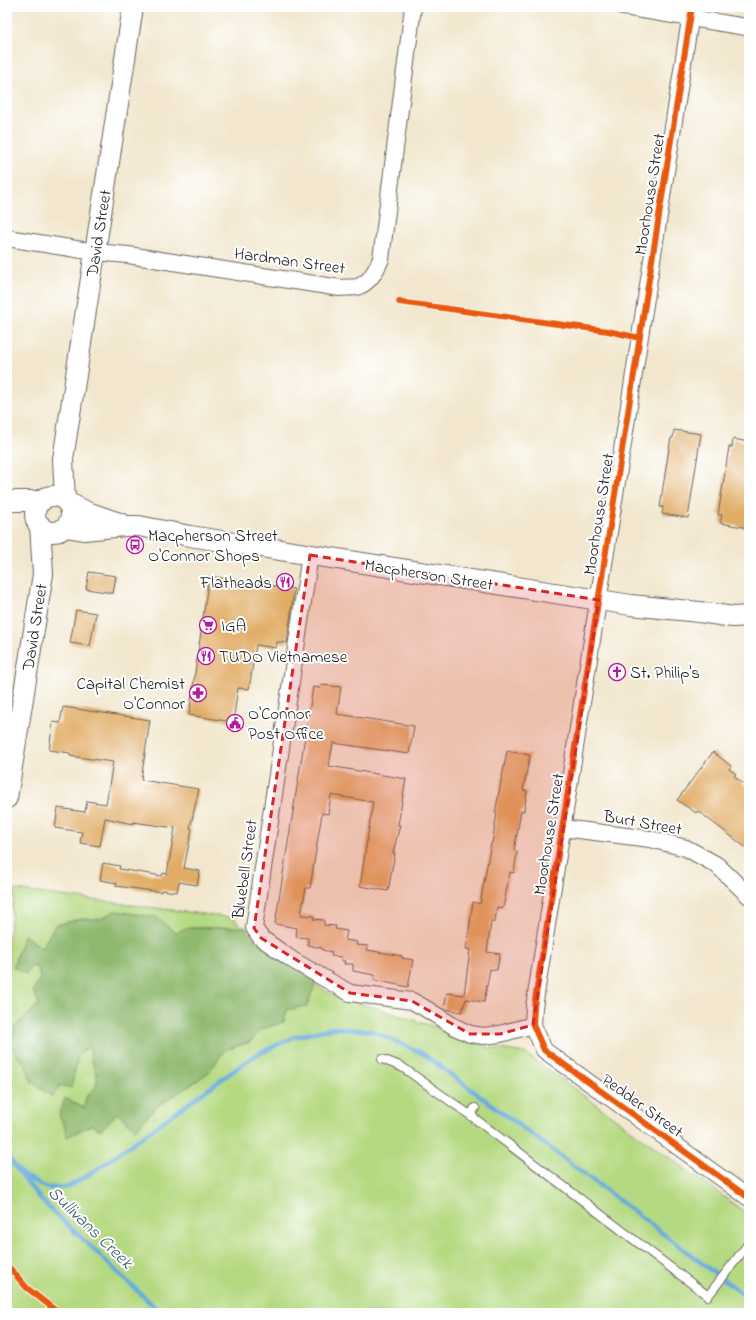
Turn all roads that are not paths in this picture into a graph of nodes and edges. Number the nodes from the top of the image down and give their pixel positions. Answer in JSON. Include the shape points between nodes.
{"nodes":[{"id":1,"x":133,"y":7,"type":"edge"},
{"id":2,"x":413,"y":7,"type":"edge"},
{"id":3,"x":624,"y":7,"type":"edge"},
{"id":4,"x":691,"y":12,"type":"edge"},
{"id":5,"x":749,"y":28,"type":"edge"},
{"id":6,"x":7,"y":238,"type":"edge"},
{"id":7,"x":95,"y":252,"type":"junction"},
{"id":8,"x":63,"y":459,"type":"junction"},
{"id":9,"x":43,"y":500,"type":"junction"},
{"id":10,"x":7,"y":501,"type":"edge"},
{"id":11,"x":66,"y":501,"type":"junction"},
{"id":12,"x":7,"y":510,"type":"edge"},
{"id":13,"x":39,"y":524,"type":"junction"},
{"id":14,"x":125,"y":526,"type":"junction"},
{"id":15,"x":63,"y":529,"type":"junction"},
{"id":16,"x":310,"y":555,"type":"junction"},
{"id":17,"x":43,"y":574,"type":"junction"},
{"id":18,"x":599,"y":600,"type":"junction"},
{"id":19,"x":744,"y":620,"type":"edge"},
{"id":20,"x":7,"y":798,"type":"edge"},
{"id":21,"x":563,"y":828,"type":"junction"},
{"id":22,"x":749,"y":896,"type":"edge"},
{"id":23,"x":533,"y":1025,"type":"junction"},
{"id":24,"x":382,"y":1059,"type":"dead end"},
{"id":25,"x":749,"y":1198,"type":"edge"},
{"id":26,"x":749,"y":1243,"type":"edge"}],
"edges":[{"from":1,"to":7,"type":"street","name":"David Street"},
{"from":2,"to":7,"type":"street","name":"Hardman Street","via":[[381,259],[374,274],[366,281],[357,287],[340,288]]},
{"from":3,"to":4,"type":"street"},
{"from":4,"to":5,"type":"street"},
{"from":4,"to":18,"type":"street","name":"Moorhouse Street"},
{"from":6,"to":7,"type":"street","name":"Hardman Street"},
{"from":7,"to":8,"type":"street","name":"David Street"},
{"from":8,"to":9,"type":"street","name":"David Street"},
{"from":8,"to":11,"type":"street","name":"David Street"},
{"from":9,"to":10,"type":"street"},
{"from":9,"to":11,"type":"street","via":[[56,496]]},
{"from":9,"to":13,"type":"street","via":[[36,511]]},
{"from":11,"to":14,"type":"street","name":"Macpherson Street"},
{"from":11,"to":15,"type":"street","via":[[71,514]]},
{"from":12,"to":13,"type":"street"},
{"from":13,"to":15,"type":"street","via":[[48,531]]},
{"from":13,"to":17,"type":"street","name":"David Street"},
{"from":14,"to":15,"type":"street","name":"Macpherson Street","via":[[84,530]]},
{"from":14,"to":16,"type":"street","name":"Macpherson Street","via":[[138,526]]},
{"from":15,"to":17,"type":"street","name":"David Street"},
{"from":16,"to":18,"type":"street","name":"Macpherson Street"},
{"from":16,"to":23,"type":"street","name":"Bluebell Street","via":[[254,928],[261,938],[294,961],[350,993],[412,1001],[470,1034],[500,1034]]},
{"from":17,"to":20,"type":"street","name":"David Street"},
{"from":18,"to":19,"type":"street","name":"Macpherson Street"},
{"from":18,"to":21,"type":"street","name":"Moorhouse Street"},
{"from":21,"to":22,"type":"street","name":"Burt Street","via":[[650,839],[686,848],[717,865]]},
{"from":21,"to":23,"type":"street","name":"Moorhouse Street"},
{"from":23,"to":25,"type":"street","name":"Pedder Street","via":[[544,1050]]},
{"from":24,"to":26,"type":"lane","via":[[402,1067],[472,1112],[708,1296]]}]}
